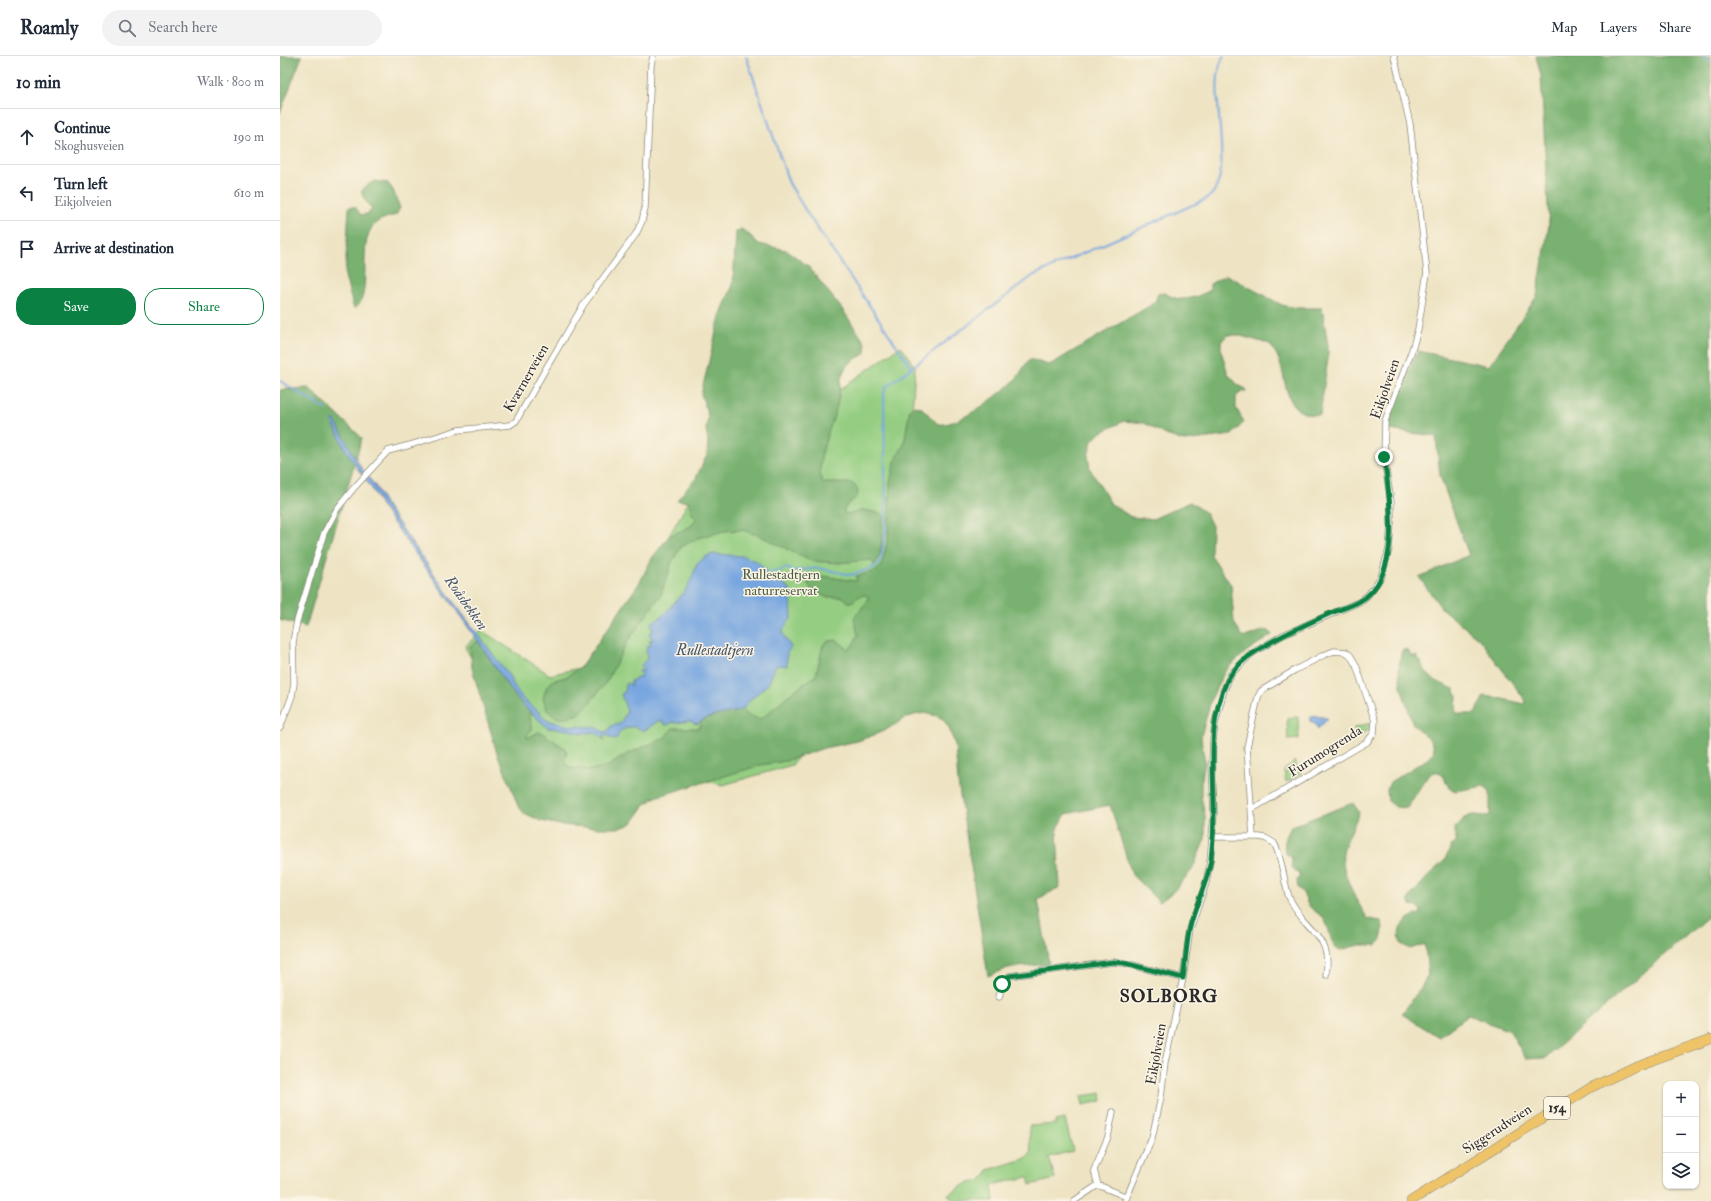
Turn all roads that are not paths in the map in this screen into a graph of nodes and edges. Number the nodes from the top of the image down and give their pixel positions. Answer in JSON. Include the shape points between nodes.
{"nodes":[{"id":1,"x":653,"y":56,"type":"edge"},
{"id":2,"x":1394,"y":56,"type":"edge"},
{"id":3,"x":280,"y":728,"type":"edge"},
{"id":4,"x":1252,"y":809,"type":"junction"},
{"id":5,"x":1213,"y":837,"type":"junction"},
{"id":6,"x":1253,"y":837,"type":"junction"},
{"id":7,"x":1326,"y":975,"type":"dead end"},
{"id":8,"x":1183,"y":978,"type":"junction"},
{"id":9,"x":999,"y":997,"type":"dead end"},
{"id":10,"x":1711,"y":1039,"type":"edge"},
{"id":11,"x":1113,"y":1112,"type":"dead end"},
{"id":12,"x":1098,"y":1185,"type":"junction"},
{"id":13,"x":1126,"y":1199,"type":"edge"},
{"id":14,"x":1074,"y":1201,"type":"edge"},
{"id":15,"x":1411,"y":1201,"type":"edge"}],
"edges":[{"from":1,"to":3,"type":"street","name":"Kværnerveien","via":[[646,199],[642,221],[629,244],[584,304],[516,421],[510,425],[458,430],[388,451],[337,509],[324,534],[297,621],[293,642],[292,696]]},
{"from":2,"to":5,"type":"street","name":"Eikjolveien","via":[[1410,124],[1427,273],[1418,329],[1385,421],[1384,457],[1391,502],[1389,549],[1381,577],[1361,601],[1269,643],[1251,654],[1231,674],[1215,723],[1213,741]]},
{"from":4,"to":4,"type":"street","name":"Furumogrenda","via":[[1247,747],[1259,694],[1289,673],[1324,655],[1334,651],[1346,652],[1356,665],[1375,721],[1374,733],[1367,742]]},
{"from":4,"to":6,"type":"street","name":"Furumogrenda"},
{"from":5,"to":6,"type":"street"},
{"from":5,"to":8,"type":"street","name":"Eikjolveien","via":[[1206,883],[1190,930]]},
{"from":6,"to":7,"type":"street","via":[[1265,838],[1275,846],[1290,898],[1325,946]]},
{"from":8,"to":9,"type":"street","via":[[1124,963],[1108,962],[1009,976],[1002,984]]},
{"from":8,"to":13,"type":"street","name":"Eikjolveien","via":[[1152,1138]]},
{"from":10,"to":15,"type":"main road","name":"Siggerudveien","number":"154","via":[[1636,1066],[1596,1085]]},
{"from":11,"to":12,"type":"street","via":[[1108,1137],[1094,1170]]},
{"from":12,"to":13,"type":"street"},
{"from":12,"to":14,"type":"street"}]}
